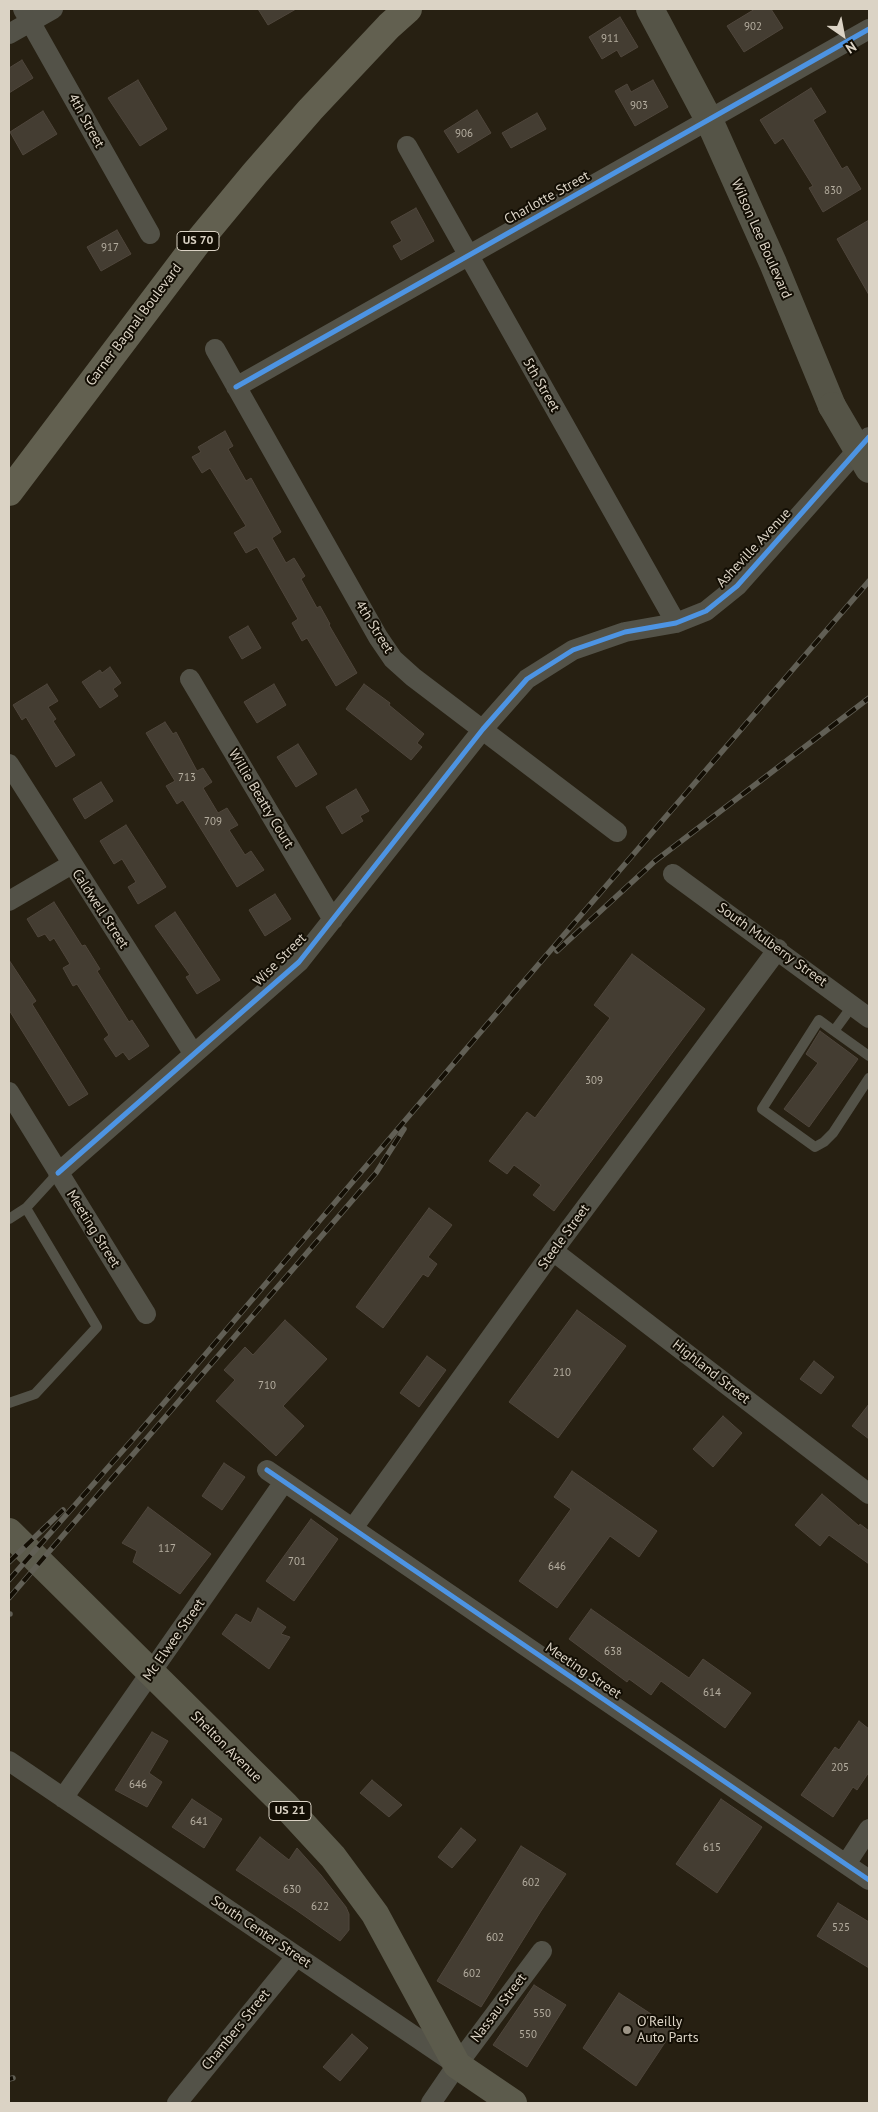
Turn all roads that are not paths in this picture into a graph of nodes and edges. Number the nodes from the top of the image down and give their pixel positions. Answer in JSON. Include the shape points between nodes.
{"nodes":[{"id":1,"x":53,"y":9,"type":"edge"},
{"id":2,"x":408,"y":9,"type":"edge"},
{"id":3,"x":650,"y":9,"type":"edge"},
{"id":4,"x":27,"y":15,"type":"edge"},
{"id":5,"x":869,"y":29,"type":"edge"},
{"id":6,"x":9,"y":34,"type":"edge"},
{"id":7,"x":709,"y":120,"type":"junction"},
{"id":8,"x":407,"y":146,"type":"dead end"},
{"id":9,"x":150,"y":234,"type":"dead end"},
{"id":10,"x":468,"y":255,"type":"junction"},
{"id":11,"x":215,"y":349,"type":"dead end"},
{"id":12,"x":236,"y":387,"type":"junction"},
{"id":13,"x":869,"y":437,"type":"edge"},
{"id":14,"x":869,"y":470,"type":"edge"},
{"id":15,"x":9,"y":492,"type":"edge"},
{"id":16,"x":676,"y":623,"type":"junction"},
{"id":17,"x":190,"y":679,"type":"dead end"},
{"id":18,"x":483,"y":729,"type":"junction"},
{"id":19,"x":9,"y":764,"type":"edge"},
{"id":20,"x":617,"y":832,"type":"dead end"},
{"id":21,"x":72,"y":864,"type":"junction"},
{"id":22,"x":673,"y":874,"type":"dead end"},
{"id":23,"x":9,"y":900,"type":"edge"},
{"id":24,"x":332,"y":920,"type":"junction"},
{"id":25,"x":778,"y":949,"type":"junction"},
{"id":26,"x":853,"y":1005,"type":"junction"},
{"id":27,"x":869,"y":1018,"type":"edge"},
{"id":28,"x":834,"y":1031,"type":"junction"},
{"id":29,"x":193,"y":1053,"type":"junction"},
{"id":30,"x":869,"y":1056,"type":"edge"},
{"id":31,"x":869,"y":1078,"type":"edge"},
{"id":32,"x":11,"y":1102,"type":"edge"},
{"id":33,"x":58,"y":1173,"type":"junction"},
{"id":34,"x":26,"y":1208,"type":"junction"},
{"id":35,"x":9,"y":1220,"type":"edge"},
{"id":36,"x":553,"y":1251,"type":"junction"},
{"id":37,"x":146,"y":1314,"type":"dead end"},
{"id":38,"x":9,"y":1403,"type":"edge"},
{"id":39,"x":267,"y":1470,"type":"dead end"},
{"id":40,"x":284,"y":1482,"type":"junction"},
{"id":41,"x":869,"y":1494,"type":"edge"},
{"id":42,"x":353,"y":1528,"type":"junction"},
{"id":43,"x":9,"y":1532,"type":"edge"},
{"id":44,"x":151,"y":1672,"type":"junction"},
{"id":45,"x":9,"y":1762,"type":"edge"},
{"id":46,"x":63,"y":1798,"type":"junction"},
{"id":47,"x":869,"y":1829,"type":"edge"},
{"id":48,"x":846,"y":1864,"type":"junction"},
{"id":49,"x":869,"y":1880,"type":"edge"},
{"id":50,"x":542,"y":1951,"type":"dead end"},
{"id":51,"x":296,"y":1956,"type":"junction"},
{"id":52,"x":457,"y":2065,"type":"junction"},
{"id":53,"x":177,"y":2103,"type":"edge"},
{"id":54,"x":431,"y":2103,"type":"edge"},
{"id":55,"x":513,"y":2103,"type":"edge"}],
"edges":[{"from":1,"to":4,"type":"street"},
{"from":2,"to":15,"type":"highway","name":"Garner Bagnal Boulevard","number":"US 70","via":[[310,110],[191,250]]},
{"from":3,"to":7,"type":"street","name":"Wilson Lee Boulevard"},
{"from":4,"to":6,"type":"street"},
{"from":4,"to":9,"type":"street","name":"4th Street"},
{"from":5,"to":7,"type":"street","name":"Charlotte Street"},
{"from":7,"to":10,"type":"street","name":"Charlotte Street"},
{"from":7,"to":14,"type":"street","name":"Wilson Lee Boulevard","bridge":true,"via":[[832,406]]},
{"from":8,"to":10,"type":"street","name":"5th Street"},
{"from":10,"to":12,"type":"street","name":"Charlotte Street"},
{"from":10,"to":16,"type":"street","name":"5th Street"},
{"from":11,"to":12,"type":"street","name":"4th Street"},
{"from":12,"to":18,"type":"street","name":"4th Street","via":[[393,659]]},
{"from":13,"to":16,"type":"street","name":"Asheville Avenue","via":[[737,586],[706,611]]},
{"from":16,"to":18,"type":"street","name":"Asheville Avenue","via":[[625,632],[573,650],[527,680]]},
{"from":17,"to":24,"type":"street","name":"Willie Beatty Court"},
{"from":18,"to":20,"type":"street","name":"4th Street"},
{"from":18,"to":24,"type":"street","name":"Wise Street"},
{"from":19,"to":21,"type":"street","name":"Caldwell Street"},
{"from":21,"to":23,"type":"street"},
{"from":21,"to":29,"type":"street","name":"Caldwell Street"},
{"from":22,"to":25,"type":"street","name":"South Mulberry Street"},
{"from":24,"to":29,"type":"street","name":"Wise Street","via":[[299,962]]},
{"from":25,"to":26,"type":"street","name":"South Mulberry Street"},
{"from":25,"to":36,"type":"street","name":"Steele Street"},
{"from":26,"to":27,"type":"street","name":"South Mulberry Street"},
{"from":26,"to":28,"type":"lane"},
{"from":28,"to":30,"type":"lane"},
{"from":28,"to":31,"type":"lane","via":[[819,1020],[762,1108],[815,1147],[832,1133]]},
{"from":29,"to":33,"type":"street","name":"Wise Street"},
{"from":32,"to":33,"type":"street","name":"Meeting Street"},
{"from":33,"to":34,"type":"lane"},
{"from":33,"to":37,"type":"street","name":"Meeting Street"},
{"from":34,"to":35,"type":"lane"},
{"from":34,"to":38,"type":"lane","via":[[97,1327],[35,1394]]},
{"from":36,"to":41,"type":"street","name":"Highland Street"},
{"from":36,"to":42,"type":"street","name":"Steele Street"},
{"from":39,"to":40,"type":"street","name":"Meeting Street"},
{"from":40,"to":42,"type":"street","name":"Meeting Street"},
{"from":40,"to":44,"type":"street","name":"Mc Elwee Street"},
{"from":42,"to":48,"type":"street","name":"Meeting Street"},
{"from":43,"to":44,"type":"main road","name":"Shelton Avenue","number":"US 21"},
{"from":44,"to":46,"type":"street","name":"Mc Elwee Street"},
{"from":44,"to":52,"type":"main road","name":"Shelton Avenue","number":"US 21","via":[[333,1857],[375,1914]]},
{"from":45,"to":46,"type":"street","name":"South Center Street"},
{"from":46,"to":51,"type":"street","name":"South Center Street"},
{"from":47,"to":48,"type":"street"},
{"from":48,"to":49,"type":"street","name":"Meeting Street"},
{"from":50,"to":52,"type":"street","name":"Nassau Street"},
{"from":51,"to":52,"type":"street","name":"South Center Street"},
{"from":51,"to":53,"type":"street","name":"Chambers Street"},
{"from":52,"to":54,"type":"street","name":"Nassau Street"},
{"from":52,"to":55,"type":"main road","name":"South Center Street","number":"US 21"}]}
